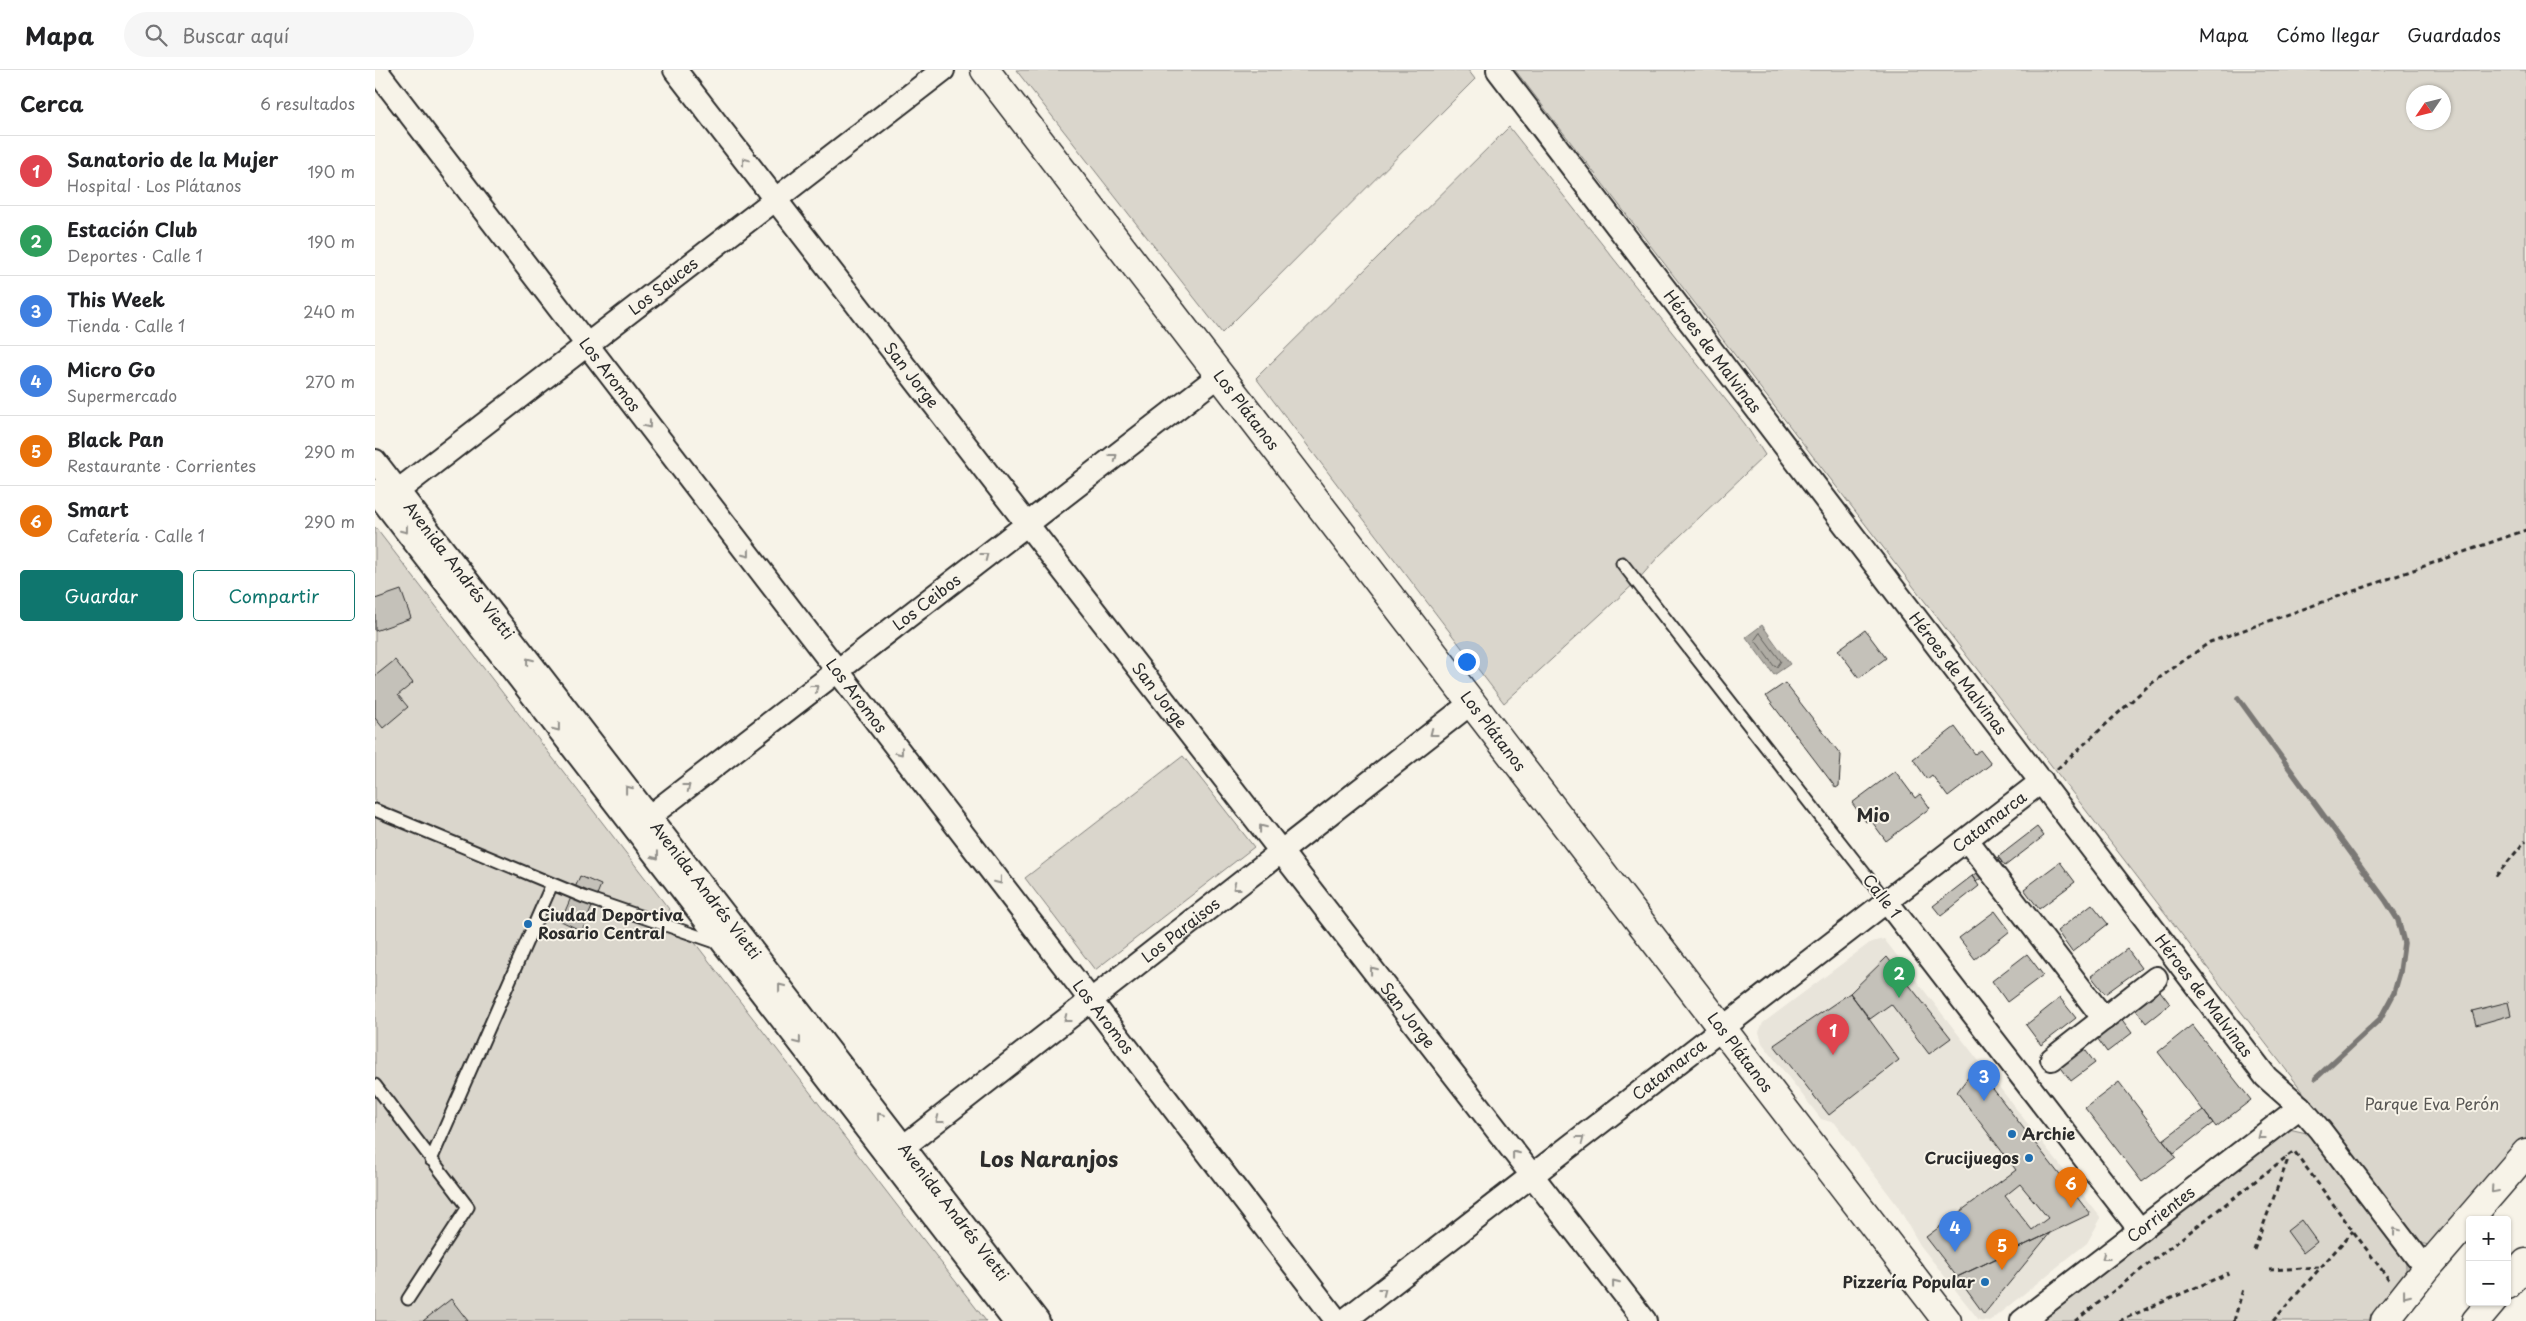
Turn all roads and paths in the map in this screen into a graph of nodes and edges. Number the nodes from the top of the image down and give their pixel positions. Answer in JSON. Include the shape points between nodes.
{"nodes":[{"id":1,"x":376,"y":70,"type":"edge"},
{"id":2,"x":675,"y":70,"type":"edge"},
{"id":3,"x":943,"y":70,"type":"edge"},
{"id":4,"x":985,"y":70,"type":"edge"},
{"id":5,"x":1498,"y":70,"type":"edge"},
{"id":6,"x":774,"y":200,"type":"junction"},
{"id":7,"x":586,"y":345,"type":"junction"},
{"id":8,"x":1220,"y":375,"type":"junction"},
{"id":9,"x":375,"y":460,"type":"edge"},
{"id":10,"x":385,"y":494,"type":"edge"},
{"id":11,"x":1026,"y":525,"type":"junction"},
{"id":12,"x":2526,"y":530,"type":"edge"},
{"id":13,"x":1622,"y":563,"type":"dead end"},
{"id":14,"x":837,"y":671,"type":"junction"},
{"id":15,"x":1471,"y":703,"type":"junction"},
{"id":16,"x":2042,"y":781,"type":"junction"},
{"id":17,"x":375,"y":810,"type":"edge"},
{"id":18,"x":642,"y":822,"type":"junction"},
{"id":19,"x":1967,"y":840,"type":"junction"},
{"id":20,"x":2526,"y":840,"type":"edge"},
{"id":21,"x":1281,"y":852,"type":"junction"},
{"id":22,"x":2496,"y":876,"type":"dead end"},
{"id":23,"x":553,"y":884,"type":"junction"},
{"id":24,"x":1887,"y":902,"type":"junction"},
{"id":25,"x":733,"y":941,"type":"junction"},
{"id":26,"x":2156,"y":978,"type":"dead end"},
{"id":27,"x":1091,"y":1001,"type":"junction"},
{"id":28,"x":2104,"y":1019,"type":"junction"},
{"id":29,"x":1723,"y":1030,"type":"junction"},
{"id":30,"x":2052,"y":1059,"type":"dead end"},
{"id":31,"x":375,"y":1086,"type":"edge"},
{"id":32,"x":2300,"y":1106,"type":"junction"},
{"id":33,"x":897,"y":1153,"type":"junction"},
{"id":34,"x":2526,"y":1153,"type":"edge"},
{"id":35,"x":2287,"y":1156,"type":"junction"},
{"id":36,"x":431,"y":1160,"type":"junction"},
{"id":37,"x":1532,"y":1176,"type":"junction"},
{"id":38,"x":2140,"y":1230,"type":"junction"},
{"id":39,"x":2353,"y":1231,"type":"junction"},
{"id":40,"x":2254,"y":1250,"type":"dead end"},
{"id":41,"x":2526,"y":1263,"type":"edge"},
{"id":42,"x":2321,"y":1267,"type":"junction"},
{"id":43,"x":2426,"y":1269,"type":"junction"},
{"id":44,"x":2269,"y":1270,"type":"dead end"},
{"id":45,"x":2229,"y":1273,"type":"dead end"},
{"id":46,"x":2511,"y":1280,"type":"edge"},
{"id":47,"x":2392,"y":1284,"type":"dead end"},
{"id":48,"x":2243,"y":1289,"type":"dead end"},
{"id":49,"x":409,"y":1299,"type":"dead end"},
{"id":50,"x":2489,"y":1306,"type":"edge"},
{"id":51,"x":1014,"y":1321,"type":"edge"},
{"id":52,"x":1038,"y":1321,"type":"edge"},
{"id":53,"x":1337,"y":1321,"type":"edge"},
{"id":54,"x":1344,"y":1321,"type":"edge"},
{"id":55,"x":1645,"y":1321,"type":"edge"},
{"id":56,"x":1947,"y":1321,"type":"edge"},
{"id":57,"x":2022,"y":1321,"type":"edge"},
{"id":58,"x":2075,"y":1321,"type":"edge"},
{"id":59,"x":2119,"y":1321,"type":"edge"},
{"id":60,"x":2234,"y":1321,"type":"edge"},
{"id":61,"x":2273,"y":1321,"type":"edge"},
{"id":62,"x":2385,"y":1321,"type":"edge"},
{"id":63,"x":2476,"y":1321,"type":"edge"}],
"edges":[{"from":1,"to":7,"type":"street","name":"Los Aromos"},
{"from":6,"to":2,"type":"street","name":"San Jorge","one_way":true},
{"from":3,"to":6,"type":"street","name":"Los Sauces"},
{"from":4,"to":8,"type":"street","name":"Los Plátanos"},
{"from":5,"to":16,"type":"street","name":"Héroes de Malvinas"},
{"from":6,"to":7,"type":"street","name":"Los Sauces"},
{"from":6,"to":11,"type":"street","name":"San Jorge"},
{"from":7,"to":10,"type":"street","name":"Los Sauces"},
{"from":7,"to":14,"type":"street","name":"Los Aromos","one_way":true},
{"from":11,"to":8,"type":"street","name":"Los Ceibos","one_way":true},
{"from":8,"to":15,"type":"street","name":"Los Plátanos"},
{"from":9,"to":10,"type":"street","name":"Avenida Andrés Vietti"},
{"from":10,"to":18,"type":"street","name":"Avenida Andrés Vietti"},
{"from":14,"to":11,"type":"street","name":"Los Ceibos","one_way":true},
{"from":21,"to":11,"type":"street","name":"San Jorge","one_way":true},
{"from":12,"to":16,"type":"path","via":[[2210,642],[2148,686]]},
{"from":13,"to":24,"type":"lane","name":"Calle 1"},
{"from":18,"to":14,"type":"street","name":"Los Ceibos","one_way":true},
{"from":14,"to":27,"type":"street","name":"Los Aromos","one_way":true},
{"from":15,"to":21,"type":"street","name":"Los Paraisos","one_way":true},
{"from":15,"to":29,"type":"street","name":"Los Plátanos"},
{"from":16,"to":19,"type":"street","name":"Catamarca"},
{"from":16,"to":32,"type":"street","name":"Héroes de Malvinas","via":[[2266,1077]]},
{"from":17,"to":23,"type":"lane"},
{"from":18,"to":25,"type":"street","name":"Avenida Andrés Vietti"},
{"from":19,"to":24,"type":"street","name":"Catamarca"},
{"from":19,"to":28,"type":"street"},
{"from":20,"to":22,"type":"path"},
{"from":21,"to":27,"type":"street","name":"Los Paraisos","one_way":true},
{"from":37,"to":21,"type":"street","name":"San Jorge","one_way":true},
{"from":23,"to":25,"type":"lane"},
{"from":23,"to":36,"type":"lane"},
{"from":24,"to":29,"type":"street","name":"Catamarca"},
{"from":24,"to":38,"type":"street","name":"Calle 1"},
{"from":25,"to":33,"type":"street","name":"Avenida Andrés Vietti"},
{"from":26,"to":28,"type":"street"},
{"from":27,"to":33,"type":"street","name":"Los Paraisos","one_way":true},
{"from":27,"to":53,"type":"street","name":"Los Aromos"},
{"from":28,"to":30,"type":"street"},
{"from":37,"to":29,"type":"street","name":"Catamarca","one_way":true},
{"from":29,"to":56,"type":"street","name":"Los Plátanos"},
{"from":31,"to":36,"type":"lane"},
{"from":32,"to":38,"type":"street","name":"Corrientes","one_way":true},
{"from":43,"to":32,"type":"street","name":"Héroes de Malvinas","one_way":true},
{"from":33,"to":51,"type":"street","name":"Avenida Andrés Vietti"},
{"from":33,"to":52,"type":"street","name":"Avenida Andrés Vietti"},
{"from":34,"to":43,"type":"street","one_way":true},
{"from":35,"to":39,"type":"path","via":[[2294,1151]]},
{"from":35,"to":40,"type":"path"},
{"from":35,"to":58,"type":"path"},
{"from":36,"to":49,"type":"lane","via":[[467,1207]]},
{"from":54,"to":37,"type":"street","name":"Catamarca","one_way":true},
{"from":55,"to":37,"type":"street","name":"San Jorge","one_way":true},
{"from":38,"to":57,"type":"street","name":"Corrientes","one_way":true},
{"from":39,"to":42,"type":"path"},
{"from":39,"to":47,"type":"path"},
{"from":41,"to":46,"type":"street"},
{"from":42,"to":44,"type":"path"},
{"from":42,"to":61,"type":"path"},
{"from":43,"to":62,"type":"street","one_way":true},
{"from":45,"to":59,"type":"path"},
{"from":48,"to":60,"type":"path"},
{"from":50,"to":63,"type":"street"}]}
